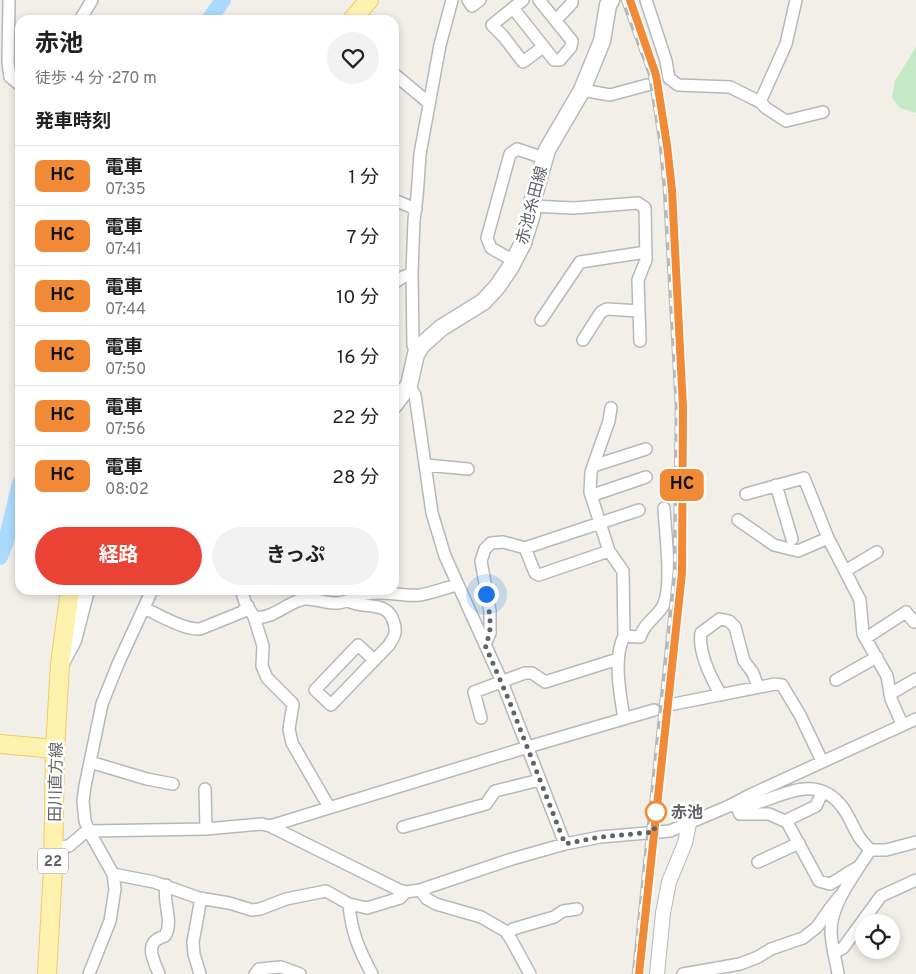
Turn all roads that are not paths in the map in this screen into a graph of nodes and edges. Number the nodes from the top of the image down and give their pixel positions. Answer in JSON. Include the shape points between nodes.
{"nodes":[{"id":1,"x":9,"y":0,"type":"edge"},
{"id":2,"x":92,"y":0,"type":"edge"},
{"id":3,"x":369,"y":0,"type":"edge"},
{"id":4,"x":452,"y":0,"type":"edge"},
{"id":5,"x":468,"y":0,"type":"edge"},
{"id":6,"x":480,"y":0,"type":"edge"},
{"id":7,"x":539,"y":0,"type":"edge"},
{"id":8,"x":572,"y":0,"type":"edge"},
{"id":9,"x":646,"y":0,"type":"edge"},
{"id":10,"x":796,"y":0,"type":"edge"},
{"id":11,"x":608,"y":2,"type":"edge"},
{"id":12,"x":515,"y":4,"type":"edge"},
{"id":13,"x":83,"y":15,"type":"edge"},
{"id":14,"x":356,"y":15,"type":"edge"},
{"id":15,"x":556,"y":20,"type":"junction"},
{"id":16,"x":543,"y":46,"type":"junction"},
{"id":17,"x":399,"y":78,"type":"edge"},
{"id":18,"x":15,"y":81,"type":"edge"},
{"id":19,"x":647,"y":85,"type":"tunnel mouth"},
{"id":20,"x":582,"y":90,"type":"junction"},
{"id":21,"x":760,"y":102,"type":"junction"},
{"id":22,"x":428,"y":103,"type":"junction"},
{"id":23,"x":823,"y":112,"type":"dead end"},
{"id":24,"x":544,"y":158,"type":"junction"},
{"id":25,"x":399,"y":202,"type":"edge"},
{"id":26,"x":532,"y":206,"type":"junction"},
{"id":27,"x":416,"y":209,"type":"junction"},
{"id":28,"x":646,"y":252,"type":"junction"},
{"id":29,"x":514,"y":261,"type":"junction"},
{"id":30,"x":412,"y":273,"type":"junction"},
{"id":31,"x":399,"y":280,"type":"edge"},
{"id":32,"x":639,"y":311,"type":"junction"},
{"id":33,"x":541,"y":320,"type":"dead end"},
{"id":34,"x":583,"y":340,"type":"dead end"},
{"id":35,"x":640,"y":341,"type":"dead end"},
{"id":36,"x":416,"y":354,"type":"junction"},
{"id":37,"x":409,"y":385,"type":"junction"},
{"id":38,"x":399,"y":398,"type":"edge"},
{"id":39,"x":611,"y":408,"type":"dead end"},
{"id":40,"x":646,"y":449,"type":"dead end"},
{"id":41,"x":426,"y":465,"type":"junction"},
{"id":42,"x":593,"y":466,"type":"junction"},
{"id":43,"x":468,"y":469,"type":"dead end"},
{"id":44,"x":646,"y":476,"type":"dead end"},
{"id":45,"x":776,"y":486,"type":"junction"},
{"id":46,"x":590,"y":492,"type":"junction"},
{"id":47,"x":746,"y":494,"type":"dead end"},
{"id":48,"x":664,"y":508,"type":"dead end"},
{"id":49,"x":639,"y":510,"type":"dead end"},
{"id":50,"x":738,"y":520,"type":"dead end"},
{"id":51,"x":600,"y":524,"type":"junction"},
{"id":52,"x":828,"y":538,"type":"junction"},
{"id":53,"x":792,"y":539,"type":"dead end"},
{"id":54,"x":525,"y":548,"type":"junction"},
{"id":55,"x":609,"y":551,"type":"junction"},
{"id":56,"x":877,"y":552,"type":"dead end"},
{"id":57,"x":845,"y":571,"type":"junction"},
{"id":58,"x":457,"y":585,"type":"junction"},
{"id":59,"x":69,"y":595,"type":"edge"},
{"id":60,"x":85,"y":595,"type":"edge"},
{"id":61,"x":150,"y":595,"type":"edge"},
{"id":62,"x":243,"y":595,"type":"edge"},
{"id":63,"x":316,"y":595,"type":"edge"},
{"id":64,"x":364,"y":595,"type":"edge"},
{"id":65,"x":399,"y":595,"type":"edge"},
{"id":66,"x":348,"y":601,"type":"junction"},
{"id":67,"x":248,"y":606,"type":"junction"},
{"id":68,"x":144,"y":608,"type":"junction"},
{"id":69,"x":254,"y":617,"type":"junction"},
{"id":70,"x":916,"y":620,"type":"edge"},
{"id":71,"x":624,"y":636,"type":"junction"},
{"id":72,"x":866,"y":638,"type":"junction"},
{"id":73,"x":485,"y":645,"type":"junction"},
{"id":74,"x":876,"y":658,"type":"junction"},
{"id":75,"x":618,"y":659,"type":"junction"},
{"id":76,"x":374,"y":660,"type":"junction"},
{"id":77,"x":60,"y":664,"type":"junction"},
{"id":78,"x":916,"y":679,"type":"edge"},
{"id":79,"x":836,"y":680,"type":"dead end"},
{"id":80,"x":502,"y":682,"type":"junction"},
{"id":81,"x":758,"y":687,"type":"junction"},
{"id":82,"x":890,"y":694,"type":"junction"},
{"id":83,"x":721,"y":695,"type":"junction"},
{"id":84,"x":674,"y":704,"type":"tunnel mouth"},
{"id":85,"x":654,"y":710,"type":"tunnel mouth"},
{"id":86,"x":481,"y":718,"type":"dead end"},
{"id":87,"x":624,"y":718,"type":"junction"},
{"id":88,"x":916,"y":718,"type":"edge"},
{"id":89,"x":902,"y":724,"type":"junction"},
{"id":90,"x":0,"y":744,"type":"edge"},
{"id":91,"x":528,"y":747,"type":"junction"},
{"id":92,"x":49,"y":748,"type":"junction"},
{"id":93,"x":90,"y":762,"type":"junction"},
{"id":94,"x":822,"y":762,"type":"junction"},
{"id":95,"x":540,"y":780,"type":"junction"},
{"id":96,"x":173,"y":784,"type":"dead end"},
{"id":97,"x":205,"y":788,"type":"dead end"},
{"id":98,"x":822,"y":792,"type":"junction"},
{"id":99,"x":732,"y":806,"type":"junction"},
{"id":100,"x":329,"y":807,"type":"junction"},
{"id":101,"x":785,"y":821,"type":"junction"},
{"id":102,"x":689,"y":824,"type":"junction"},
{"id":103,"x":270,"y":826,"type":"junction"},
{"id":104,"x":403,"y":827,"type":"dead end"},
{"id":105,"x":206,"y":829,"type":"junction"},
{"id":106,"x":89,"y":831,"type":"junction"},
{"id":107,"x":916,"y":842,"type":"edge"},
{"id":108,"x":799,"y":843,"type":"junction"},
{"id":109,"x":565,"y":844,"type":"junction"},
{"id":110,"x":53,"y":847,"type":"junction"},
{"id":111,"x":870,"y":850,"type":"junction"},
{"id":112,"x":758,"y":862,"type":"dead end"},
{"id":113,"x":859,"y":867,"type":"junction"},
{"id":114,"x":113,"y":874,"type":"junction"},
{"id":115,"x":916,"y":880,"type":"edge"},
{"id":116,"x":166,"y":885,"type":"junction"},
{"id":117,"x":420,"y":890,"type":"junction"},
{"id":118,"x":406,"y":892,"type":"junction"},
{"id":119,"x":840,"y":896,"type":"junction"},
{"id":120,"x":201,"y":898,"type":"junction"},
{"id":121,"x":349,"y":904,"type":"junction"},
{"id":122,"x":577,"y":909,"type":"dead end"},
{"id":123,"x":508,"y":935,"type":"junction"},
{"id":124,"x":834,"y":953,"type":"junction"},
{"id":125,"x":281,"y":971,"type":"edge"},
{"id":126,"x":47,"y":974,"type":"edge"},
{"id":127,"x":89,"y":974,"type":"edge"},
{"id":128,"x":158,"y":974,"type":"edge"},
{"id":129,"x":200,"y":974,"type":"edge"},
{"id":130,"x":255,"y":974,"type":"edge"},
{"id":131,"x":300,"y":974,"type":"edge"},
{"id":132,"x":372,"y":974,"type":"edge"},
{"id":133,"x":530,"y":974,"type":"edge"},
{"id":134,"x":657,"y":974,"type":"edge"},
{"id":135,"x":683,"y":974,"type":"edge"},
{"id":136,"x":838,"y":974,"type":"edge"}],
"edges":[{"from":1,"to":18,"type":"street","via":[[8,63],[10,77]]},
{"from":2,"to":13,"type":"street"},
{"from":3,"to":14,"type":"main road"},
{"from":4,"to":22,"type":"street"},
{"from":5,"to":6,"type":"street","via":[[472,6]]},
{"from":7,"to":15,"type":"street"},
{"from":8,"to":15,"type":"street"},
{"from":9,"to":21,"type":"street","via":[[666,61],[666,79],[678,85],[730,87]]},
{"from":10,"to":21,"type":"street","via":[[786,44]]},
{"from":11,"to":20,"type":"main road","name":"赤池糸田線","via":[[602,41]]},
{"from":12,"to":16,"type":"street"},
{"from":12,"to":16,"type":"street","via":[[492,25],[523,62]]},
{"from":15,"to":16,"type":"street","via":[[572,41],[570,47],[560,60],[554,60]]},
{"from":17,"to":22,"type":"street"},
{"from":19,"to":20,"type":"street","via":[[610,96]]},
{"from":20,"to":24,"type":"main road","name":"赤池糸田線"},
{"from":21,"to":23,"type":"street","via":[[786,121]]},
{"from":22,"to":27,"type":"street"},
{"from":24,"to":26,"type":"main road","name":"赤池糸田線"},
{"from":24,"to":29,"type":"street","via":[[517,149],[510,154],[487,238],[491,248]]},
{"from":25,"to":27,"type":"street"},
{"from":26,"to":28,"type":"street","via":[[574,208],[638,203],[646,208]]},
{"from":26,"to":29,"type":"main road","name":"赤池糸田線","via":[[523,243]]},
{"from":27,"to":30,"type":"street"},
{"from":28,"to":32,"type":"street","via":[[638,280]]},
{"from":28,"to":33,"type":"street","via":[[580,262]]},
{"from":29,"to":36,"type":"main road","name":"赤池糸田線","via":[[483,302],[441,328]]},
{"from":30,"to":31,"type":"street"},
{"from":30,"to":36,"type":"street","via":[[413,345]]},
{"from":32,"to":34,"type":"street","via":[[607,309],[601,312]]},
{"from":32,"to":35,"type":"street"},
{"from":36,"to":37,"type":"main road","name":"赤池糸田線"},
{"from":37,"to":38,"type":"main road","name":"赤池糸田線"},
{"from":37,"to":41,"type":"street","via":[[415,395]]},
{"from":39,"to":42,"type":"street"},
{"from":40,"to":42,"type":"street"},
{"from":41,"to":43,"type":"street"},
{"from":41,"to":58,"type":"street","via":[[432,513]]},
{"from":42,"to":46,"type":"street"},
{"from":44,"to":46,"type":"street","via":[[596,494]]},
{"from":45,"to":47,"type":"street"},
{"from":45,"to":52,"type":"street","via":[[804,478]]},
{"from":45,"to":53,"type":"street"},
{"from":46,"to":51,"type":"street"},
{"from":48,"to":71,"type":"street","via":[[669,580],[663,606],[643,628],[640,638]]},
{"from":49,"to":51,"type":"street"},
{"from":50,"to":52,"type":"street","via":[[774,545],[798,551]]},
{"from":51,"to":54,"type":"street"},
{"from":51,"to":55,"type":"street"},
{"from":52,"to":57,"type":"street"},
{"from":54,"to":55,"type":"street","via":[[535,573],[539,575]]},
{"from":54,"to":73,"type":"street","via":[[503,542],[491,543],[485,549],[481,561],[490,611],[490,633]]},
{"from":55,"to":71,"type":"street","via":[[623,571]]},
{"from":56,"to":57,"type":"street"},
{"from":57,"to":72,"type":"street","via":[[860,600]]},
{"from":58,"to":65,"type":"street","via":[[420,595]]},
{"from":58,"to":73,"type":"street"},
{"from":59,"to":77,"type":"main road","name":"田川直方線","number":"22"},
{"from":60,"to":77,"type":"main road","via":[[73,640]]},
{"from":61,"to":68,"type":"street"},
{"from":62,"to":67,"type":"street"},
{"from":63,"to":66,"type":"street","via":[[324,603]]},
{"from":63,"to":69,"type":"street","via":[[260,618]]},
{"from":64,"to":66,"type":"street"},
{"from":66,"to":76,"type":"street","via":[[379,607],[392,615],[395,636]]},
{"from":67,"to":68,"type":"street","via":[[242,612],[200,629]]},
{"from":67,"to":69,"type":"street"},
{"from":68,"to":93,"type":"street","via":[[102,704]]},
{"from":69,"to":100,"type":"street","via":[[267,678],[293,704],[289,729],[292,743]]},
{"from":70,"to":72,"type":"street","via":[[914,622],[906,612]]},
{"from":71,"to":75,"type":"street"},
{"from":72,"to":74,"type":"street"},
{"from":73,"to":80,"type":"street"},
{"from":74,"to":79,"type":"street"},
{"from":74,"to":82,"type":"street","via":[[887,676]]},
{"from":75,"to":80,"type":"street","via":[[545,682],[532,673]]},
{"from":75,"to":87,"type":"street"},
{"from":76,"to":76,"type":"street","via":[[331,705],[315,690],[358,644]]},
{"from":77,"to":92,"type":"main road","name":"田川直方線","number":"22"},
{"from":78,"to":82,"type":"street"},
{"from":80,"to":86,"type":"street","via":[[474,692]]},
{"from":80,"to":91,"type":"street"},
{"from":81,"to":83,"type":"street"},
{"from":81,"to":83,"type":"street","via":[[754,673],[744,660],[735,627],[720,618],[701,633],[700,639],[706,665]]},
{"from":81,"to":94,"type":"street","via":[[782,685]]},
{"from":82,"to":89,"type":"street"},
{"from":83,"to":84,"type":"street"},
{"from":85,"to":87,"type":"street"},
{"from":87,"to":91,"type":"street"},
{"from":88,"to":89,"type":"street"},
{"from":89,"to":94,"type":"street"},
{"from":90,"to":92,"type":"main road"},
{"from":91,"to":95,"type":"street"},
{"from":91,"to":100,"type":"street"},
{"from":92,"to":110,"type":"main road","name":"田川直方線","number":"22"},
{"from":93,"to":96,"type":"street"},
{"from":93,"to":106,"type":"street","via":[[83,800]]},
{"from":94,"to":99,"type":"street"},
{"from":95,"to":104,"type":"street","via":[[494,791],[486,804]]},
{"from":95,"to":109,"type":"street"},
{"from":97,"to":105,"type":"street"},
{"from":98,"to":99,"type":"street","via":[[798,789],[752,804]]},
{"from":98,"to":101,"type":"street","via":[[816,806]]},
{"from":98,"to":111,"type":"street","via":[[843,808]]},
{"from":99,"to":101,"type":"street","via":[[740,814],[769,814]]},
{"from":99,"to":102,"type":"street"},
{"from":100,"to":103,"type":"street"},
{"from":101,"to":108,"type":"street"},
{"from":102,"to":109,"type":"street","via":[[670,831],[600,837]]},
{"from":102,"to":134,"type":"street","via":[[686,843],[669,882]]},
{"from":103,"to":105,"type":"street"},
{"from":103,"to":118,"type":"street"},
{"from":105,"to":106,"type":"street"},
{"from":106,"to":110,"type":"street","via":[[69,846]]},
{"from":106,"to":114,"type":"street"},
{"from":107,"to":111,"type":"street"},
{"from":108,"to":112,"type":"street"},
{"from":108,"to":113,"type":"street","via":[[818,881],[830,884]]},
{"from":109,"to":117,"type":"street"},
{"from":110,"to":126,"type":"main road","name":"田川直方線","number":"22"},
{"from":111,"to":113,"type":"street"},
{"from":113,"to":119,"type":"street"},
{"from":114,"to":116,"type":"street"},
{"from":114,"to":127,"type":"street","via":[[115,890],[110,921]]},
{"from":115,"to":124,"type":"street","via":[[882,896],[843,948]]},
{"from":116,"to":120,"type":"street"},
{"from":116,"to":128,"type":"street","via":[[163,895],[167,932],[158,938],[150,951]]},
{"from":117,"to":118,"type":"street"},
{"from":117,"to":123,"type":"street","via":[[436,904],[482,917]]},
{"from":118,"to":121,"type":"street","via":[[400,898],[367,908]]},
{"from":119,"to":124,"type":"street","via":[[830,930]]},
{"from":119,"to":135,"type":"street","via":[[817,927],[803,938],[777,946],[740,964]]},
{"from":120,"to":121,"type":"street","via":[[252,910],[326,890]]},
{"from":120,"to":129,"type":"street","via":[[194,942]]},
{"from":121,"to":132,"type":"street","via":[[351,925]]},
{"from":122,"to":123,"type":"street","via":[[513,929]]},
{"from":123,"to":133,"type":"street"},
{"from":124,"to":136,"type":"street"},
{"from":125,"to":130,"type":"street","via":[[259,969]]},
{"from":125,"to":131,"type":"street"}]}
